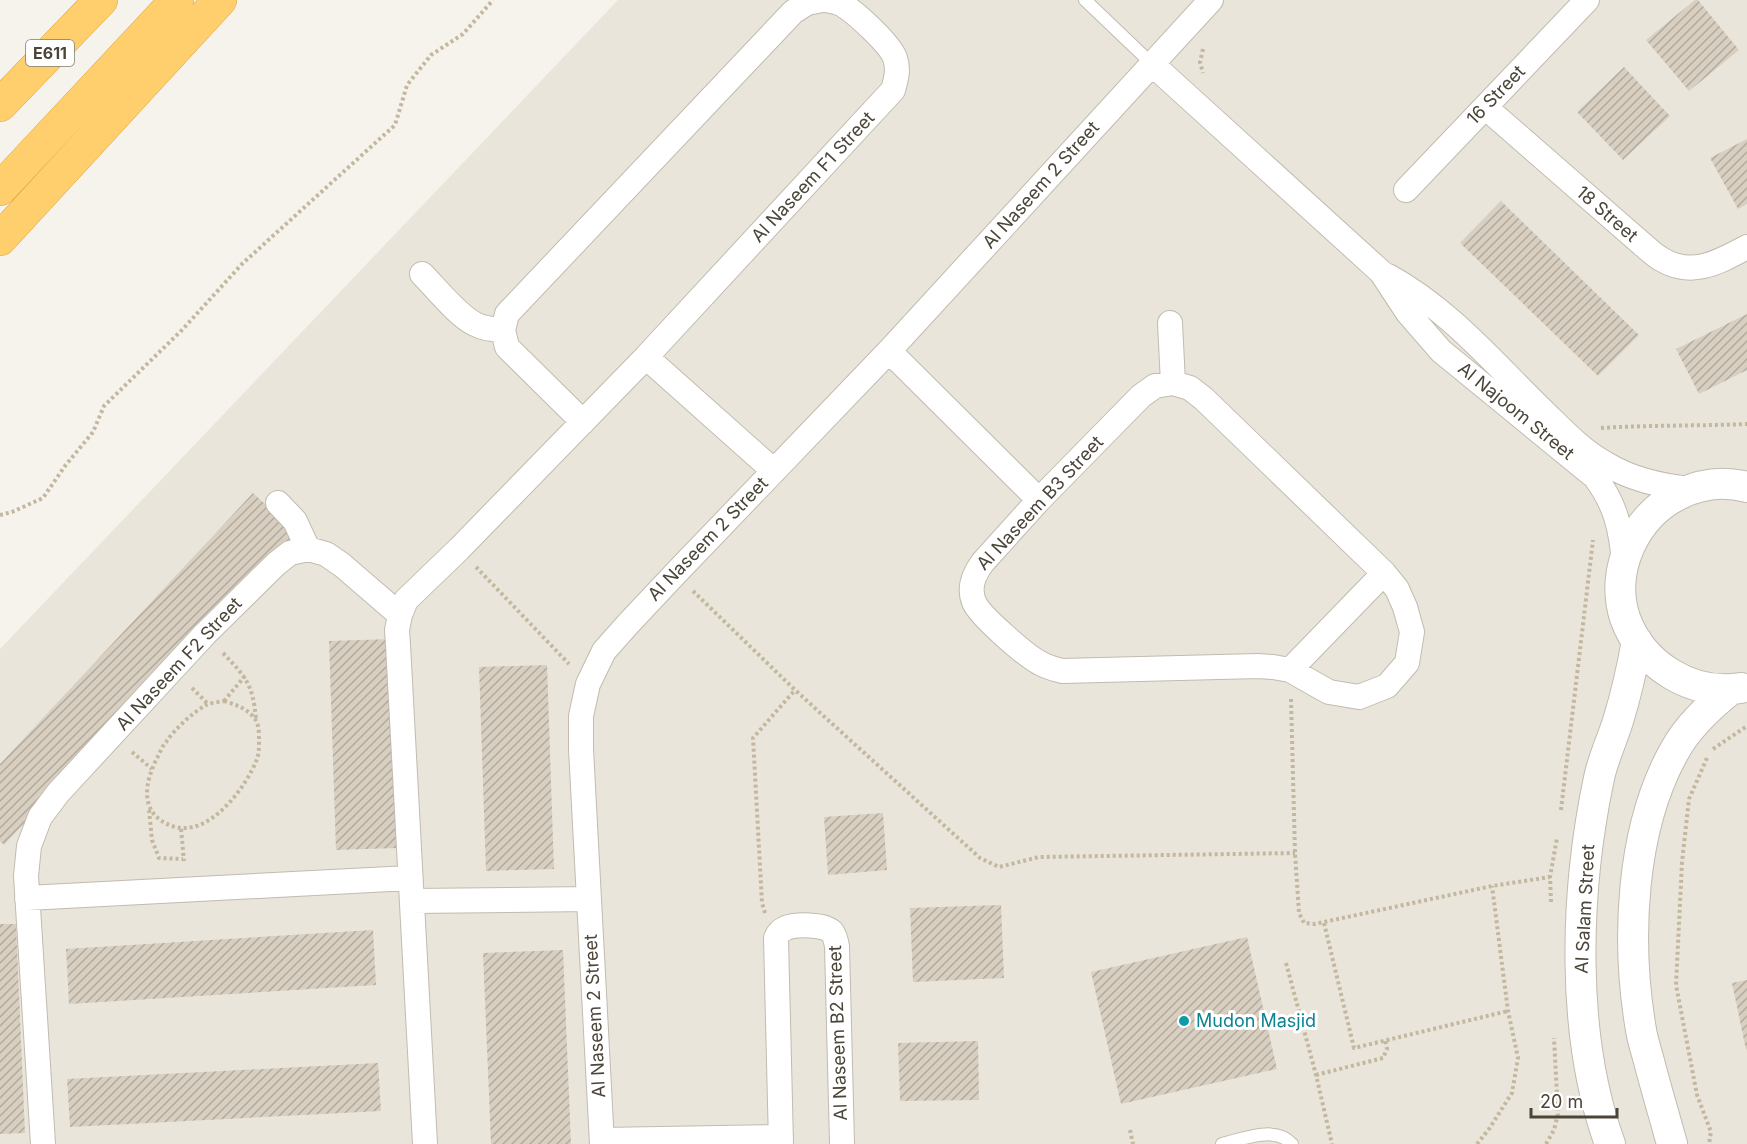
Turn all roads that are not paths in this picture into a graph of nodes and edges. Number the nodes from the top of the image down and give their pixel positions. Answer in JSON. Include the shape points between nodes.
{"nodes":[{"id":1,"x":101,"y":0,"type":"edge"},
{"id":2,"x":177,"y":0,"type":"edge"},
{"id":3,"x":220,"y":0,"type":"edge"},
{"id":4,"x":823,"y":0,"type":"edge"},
{"id":5,"x":1085,"y":0,"type":"edge"},
{"id":6,"x":1211,"y":0,"type":"edge"},
{"id":7,"x":1587,"y":0,"type":"edge"},
{"id":8,"x":1152,"y":64,"type":"junction"},
{"id":9,"x":0,"y":105,"type":"edge"},
{"id":10,"x":1485,"y":107,"type":"junction"},
{"id":11,"x":0,"y":189,"type":"edge"},
{"id":12,"x":1406,"y":190,"type":"dead end"},
{"id":13,"x":0,"y":239,"type":"edge"},
{"id":14,"x":1747,"y":247,"type":"edge"},
{"id":15,"x":1381,"y":272,"type":"junction"},
{"id":16,"x":422,"y":274,"type":"dead end"},
{"id":17,"x":1170,"y":323,"type":"dead end"},
{"id":18,"x":503,"y":330,"type":"junction"},
{"id":19,"x":1472,"y":341,"type":"junction"},
{"id":20,"x":890,"y":351,"type":"junction"},
{"id":21,"x":646,"y":357,"type":"junction"},
{"id":22,"x":1453,"y":360,"type":"junction"},
{"id":23,"x":1173,"y":383,"type":"junction"},
{"id":24,"x":583,"y":422,"type":"junction"},
{"id":25,"x":774,"y":471,"type":"junction"},
{"id":26,"x":1743,"y":484,"type":"edge"},
{"id":27,"x":1690,"y":489,"type":"junction"},
{"id":28,"x":1039,"y":500,"type":"junction"},
{"id":29,"x":278,"y":503,"type":"dead end"},
{"id":30,"x":308,"y":549,"type":"junction"},
{"id":31,"x":1624,"y":563,"type":"junction"},
{"id":32,"x":1384,"y":573,"type":"junction"},
{"id":33,"x":400,"y":615,"type":"junction"},
{"id":34,"x":1637,"y":641,"type":"junction"},
{"id":35,"x":1290,"y":670,"type":"junction"},
{"id":36,"x":1738,"y":688,"type":"edge"},
{"id":37,"x":411,"y":890,"type":"junction"},
{"id":38,"x":27,"y":898,"type":"junction"},
{"id":39,"x":589,"y":899,"type":"junction"},
{"id":40,"x":781,"y":1140,"type":"edge"},
{"id":41,"x":1607,"y":1141,"type":"edge"},
{"id":42,"x":602,"y":1142,"type":"edge"},
{"id":43,"x":43,"y":1144,"type":"edge"},
{"id":44,"x":425,"y":1144,"type":"edge"},
{"id":45,"x":842,"y":1144,"type":"edge"},
{"id":46,"x":1222,"y":1144,"type":"edge"},
{"id":47,"x":1292,"y":1144,"type":"edge"},
{"id":48,"x":1672,"y":1144,"type":"edge"}],
"edges":[{"from":1,"to":9,"type":"highway","number":"E611"},
{"from":2,"to":11,"type":"highway"},
{"from":3,"to":13,"type":"highway"},
{"from":4,"to":18,"type":"street","name":"Al Naseem F1 Street","via":[[807,3],[793,12],[507,314]]},
{"from":4,"to":21,"type":"street","name":"Al Naseem F1 Street","via":[[841,4],[885,42],[895,57],[898,74],[893,90]]},
{"from":5,"to":8,"type":"lane"},
{"from":6,"to":8,"type":"street","name":"Al Naseem 2 Street"},
{"from":7,"to":10,"type":"street","name":"16 Street"},
{"from":8,"to":15,"type":"street","name":"Al Najoom Street"},
{"from":8,"to":20,"type":"street","name":"Al Naseem 2 Street"},
{"from":10,"to":12,"type":"street","name":"16 Street"},
{"from":10,"to":14,"type":"street","name":"18 Street","via":[[1662,260],[1685,267],[1709,266]]},
{"from":15,"to":19,"type":"street","name":"Al Najoom Street","via":[[1425,299]]},
{"from":15,"to":22,"type":"street","name":"Al Najoom Street","via":[[1419,326]]},
{"from":16,"to":18,"type":"street","via":[[473,324]]},
{"from":17,"to":23,"type":"street"},
{"from":18,"to":24,"type":"street","via":[[507,346]]},
{"from":19,"to":22,"type":"street"},
{"from":19,"to":27,"type":"street","name":"Al Najoom Street","via":[[1582,449],[1628,475]]},
{"from":20,"to":25,"type":"street","name":"Al Naseem 2 Street"},
{"from":20,"to":28,"type":"street"},
{"from":21,"to":24,"type":"street","name":"Al Naseem F1 Street"},
{"from":21,"to":25,"type":"street"},
{"from":22,"to":31,"type":"street","name":"Al Najoom Street","via":[[1595,477],[1613,505]]},
{"from":23,"to":28,"type":"street","name":"Al Naseem B3 Street","via":[[1155,386],[1141,396]]},
{"from":23,"to":32,"type":"street","name":"Al Naseem B3 Street","via":[[1190,387],[1204,399]]},
{"from":24,"to":33,"type":"street","name":"Al Naseem F1 Street","via":[[406,600]]},
{"from":25,"to":39,"type":"street","name":"Al Naseem 2 Street","via":[[604,651],[588,684],[581,716],[581,749]]},
{"from":26,"to":27,"type":"street"},
{"from":27,"to":31,"type":"street","via":[[1647,517],[1633,538]]},
{"from":28,"to":35,"type":"street","name":"Al Naseem B3 Street","via":[[983,562],[971,587],[974,602],[983,615],[1039,663],[1062,671],[1258,666]]},
{"from":29,"to":30,"type":"street","via":[[295,521]]},
{"from":30,"to":33,"type":"street","via":[[326,554],[342,565]]},
{"from":30,"to":38,"type":"street","name":"Al Naseem F2 Street","via":[[290,553],[276,564],[205,634],[58,793],[40,818],[29,846]]},
{"from":31,"to":34,"type":"street","via":[[1621,590],[1625,616]]},
{"from":32,"to":35,"type":"street"},
{"from":32,"to":35,"type":"street","name":"Al Naseem B3 Street","via":[[1397,589],[1412,633],[1407,663],[1388,686],[1359,697],[1339,694]]},
{"from":33,"to":37,"type":"street","via":[[397,630]]},
{"from":34,"to":36,"type":"street","via":[[1654,662],[1676,678],[1702,687]]},
{"from":34,"to":41,"type":"street","name":"Al Salam Street","via":[[1625,698],[1600,775],[1582,895],[1583,1017]]},
{"from":36,"to":48,"type":"street","via":[[1709,707],[1676,749],[1656,788],[1642,844],[1634,906],[1634,969],[1641,1031]]},
{"from":37,"to":38,"type":"street"},
{"from":37,"to":39,"type":"street"},
{"from":37,"to":44,"type":"street"},
{"from":38,"to":43,"type":"street","name":"Al Naseem F2 Street"},
{"from":39,"to":42,"type":"street","name":"Al Naseem 2 Street"},
{"from":40,"to":42,"type":"street"},
{"from":40,"to":45,"type":"street","name":"Al Naseem B2 Street","via":[[776,938],[786,927],[817,926],[832,931],[836,938]]},
{"from":46,"to":47,"type":"lane","via":[[1273,1134]]}]}
